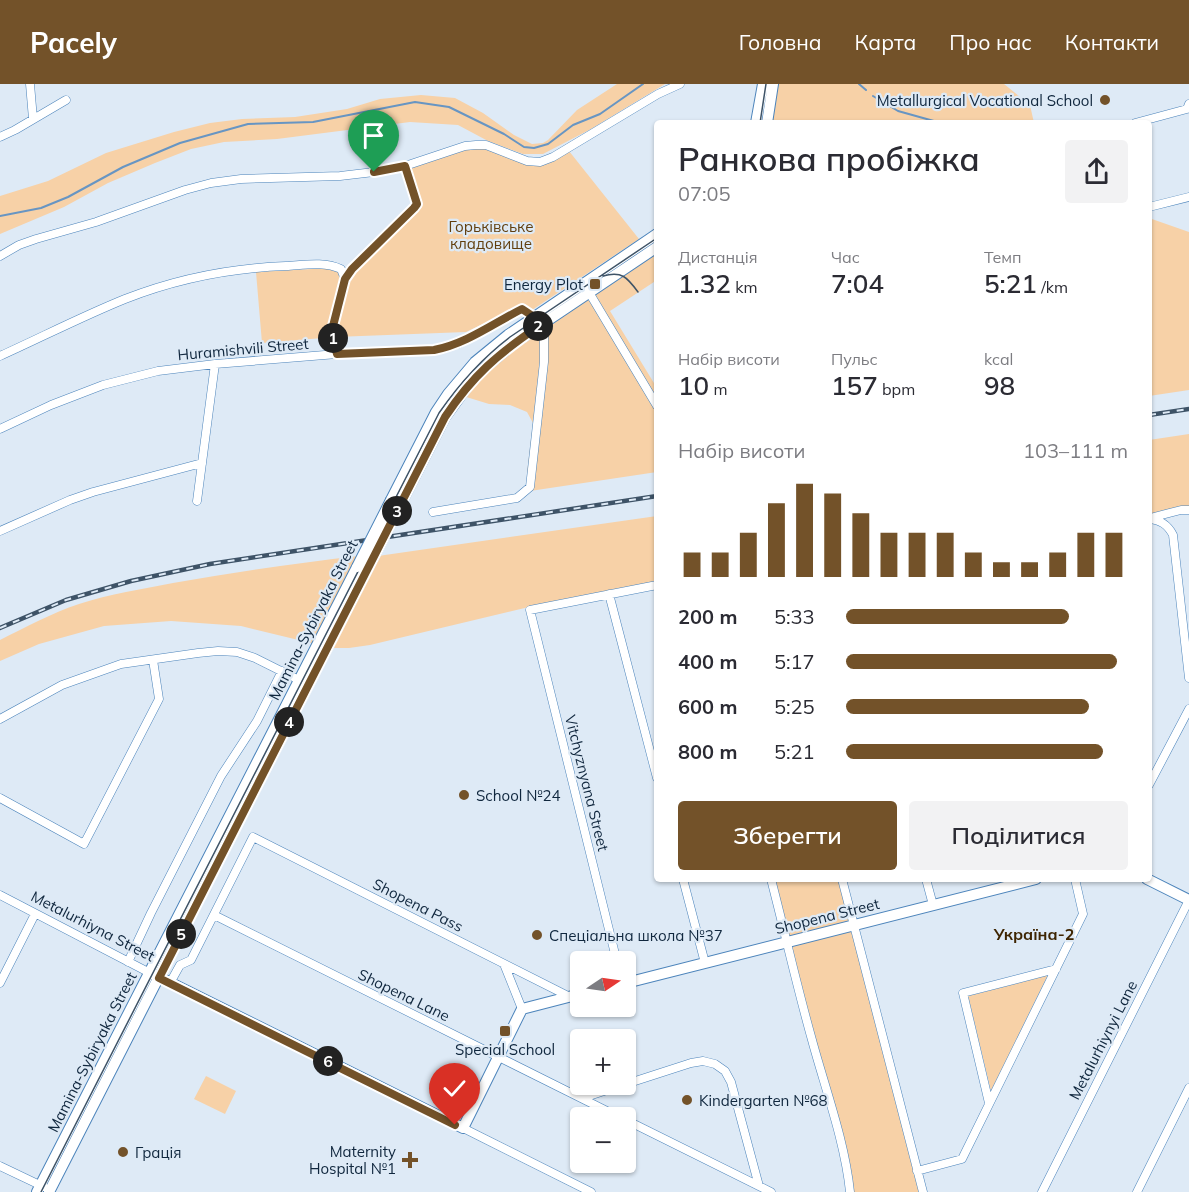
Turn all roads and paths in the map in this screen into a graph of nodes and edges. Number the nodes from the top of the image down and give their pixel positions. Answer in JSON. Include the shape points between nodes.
{"nodes":[{"id":1,"x":30,"y":84,"type":"edge"},
{"id":2,"x":680,"y":84,"type":"edge"},
{"id":3,"x":763,"y":84,"type":"edge"},
{"id":4,"x":773,"y":84,"type":"edge"},
{"id":5,"x":66,"y":100,"type":"dead end"},
{"id":6,"x":1189,"y":104,"type":"edge"},
{"id":7,"x":33,"y":119,"type":"junction"},
{"id":8,"x":757,"y":120,"type":"edge"},
{"id":9,"x":767,"y":120,"type":"edge"},
{"id":10,"x":1146,"y":120,"type":"edge"},
{"id":11,"x":0,"y":136,"type":"edge"},
{"id":12,"x":405,"y":166,"type":"junction"},
{"id":13,"x":1189,"y":197,"type":"edge"},
{"id":14,"x":1152,"y":206,"type":"edge"},
{"id":15,"x":654,"y":236,"type":"edge"},
{"id":16,"x":654,"y":249,"type":"edge"},
{"id":17,"x":0,"y":256,"type":"edge"},
{"id":18,"x":345,"y":279,"type":"junction"},
{"id":19,"x":586,"y":288,"type":"junction"},
{"id":20,"x":537,"y":321,"type":"junction"},
{"id":21,"x":337,"y":354,"type":"junction"},
{"id":22,"x":0,"y":356,"type":"edge"},
{"id":23,"x":215,"y":364,"type":"junction"},
{"id":24,"x":654,"y":401,"type":"edge"},
{"id":25,"x":0,"y":429,"type":"edge"},
{"id":26,"x":202,"y":464,"type":"junction"},
{"id":27,"x":197,"y":501,"type":"dead end"},
{"id":28,"x":1189,"y":510,"type":"edge"},
{"id":29,"x":433,"y":512,"type":"dead end"},
{"id":30,"x":1152,"y":518,"type":"edge"},
{"id":31,"x":1152,"y":519,"type":"edge"},
{"id":32,"x":0,"y":531,"type":"edge"},
{"id":33,"x":654,"y":586,"type":"edge"},
{"id":34,"x":609,"y":594,"type":"junction"},
{"id":35,"x":153,"y":660,"type":"junction"},
{"id":36,"x":282,"y":671,"type":"junction"},
{"id":37,"x":1189,"y":678,"type":"edge"},
{"id":38,"x":303,"y":682,"type":"junction"},
{"id":39,"x":1189,"y":709,"type":"edge"},
{"id":40,"x":0,"y":719,"type":"edge"},
{"id":41,"x":654,"y":766,"type":"edge"},
{"id":42,"x":1152,"y":779,"type":"edge"},
{"id":43,"x":0,"y":798,"type":"edge"},
{"id":44,"x":684,"y":882,"type":"edge"},
{"id":45,"x":772,"y":882,"type":"edge"},
{"id":46,"x":843,"y":882,"type":"edge"},
{"id":47,"x":928,"y":882,"type":"edge"},
{"id":48,"x":1013,"y":882,"type":"edge"},
{"id":49,"x":1076,"y":882,"type":"edge"},
{"id":50,"x":1152,"y":882,"type":"edge"},
{"id":51,"x":0,"y":896,"type":"edge"},
{"id":52,"x":1189,"y":900,"type":"edge"},
{"id":53,"x":933,"y":905,"type":"junction"},
{"id":54,"x":35,"y":914,"type":"junction"},
{"id":55,"x":214,"y":915,"type":"junction"},
{"id":56,"x":854,"y":925,"type":"junction"},
{"id":57,"x":788,"y":942,"type":"junction"},
{"id":58,"x":613,"y":951,"type":"edge"},
{"id":59,"x":128,"y":962,"type":"junction"},
{"id":60,"x":705,"y":963,"type":"junction"},
{"id":61,"x":504,"y":964,"type":"junction"},
{"id":62,"x":1056,"y":969,"type":"junction"},
{"id":63,"x":154,"y":975,"type":"junction"},
{"id":64,"x":636,"y":980,"type":"edge"},
{"id":65,"x":0,"y":983,"type":"edge"},
{"id":66,"x":170,"y":983,"type":"junction"},
{"id":67,"x":570,"y":994,"type":"edge"},
{"id":68,"x":570,"y":997,"type":"edge"},
{"id":69,"x":522,"y":1009,"type":"junction"},
{"id":70,"x":499,"y":1057,"type":"junction"},
{"id":71,"x":636,"y":1080,"type":"edge"},
{"id":72,"x":1189,"y":1088,"type":"edge"},
{"id":73,"x":592,"y":1095,"type":"edge"},
{"id":74,"x":583,"y":1098,"type":"junction"},
{"id":75,"x":989,"y":1103,"type":"junction"},
{"id":76,"x":600,"y":1107,"type":"edge"},
{"id":77,"x":636,"y":1125,"type":"edge"},
{"id":78,"x":463,"y":1128,"type":"junction"},
{"id":79,"x":0,"y":1166,"type":"edge"},
{"id":80,"x":917,"y":1171,"type":"junction"},
{"id":81,"x":759,"y":1186,"type":"junction"},
{"id":82,"x":44,"y":1190,"type":"edge"},
{"id":83,"x":590,"y":1192,"type":"edge"},
{"id":84,"x":771,"y":1192,"type":"edge"},
{"id":85,"x":850,"y":1192,"type":"edge"},
{"id":86,"x":923,"y":1192,"type":"edge"},
{"id":87,"x":1042,"y":1192,"type":"edge"},
{"id":88,"x":1137,"y":1192,"type":"edge"}],
"edges":[{"from":1,"to":7,"type":"street"},
{"from":2,"to":12,"type":"street","via":[[540,162],[476,145]]},
{"from":3,"to":8,"type":"main road"},
{"from":4,"to":9,"type":"main road"},
{"from":5,"to":7,"type":"street"},
{"from":6,"to":10,"type":"street","via":[[1187,109]]},
{"from":7,"to":11,"type":"street"},
{"from":12,"to":17,"type":"street","via":[[340,176],[211,183],[36,239]]},
{"from":12,"to":18,"type":"street","via":[[417,204]]},
{"from":13,"to":14,"type":"street"},
{"from":15,"to":19,"type":"main road","name":"Mamina-Sybiryaka Street"},
{"from":16,"to":19,"type":"main road","name":"Mamina-Sybiryaka Street"},
{"from":18,"to":21,"type":"street","via":[[332,330]]},
{"from":18,"to":22,"type":"street","via":[[340,269],[332,265],[278,266],[167,285],[126,299]]},
{"from":19,"to":20,"type":"main road","name":"Mamina-Sybiryaka Street"},
{"from":19,"to":24,"type":"street"},
{"from":20,"to":21,"type":"street","name":"Huramishvili Street","via":[[522,309],[446,348]]},
{"from":20,"to":29,"type":"street","via":[[543,336],[544,362],[530,487],[517,498]]},
{"from":20,"to":38,"type":"main road","name":"Mamina-Sybiryaka Street","bridge":true,"via":[[483,369],[456,400],[396,503]]},
{"from":21,"to":23,"type":"street","name":"Huramishvili Street"},
{"from":23,"to":25,"type":"street","name":"Huramishvili Street","via":[[158,371],[103,385]]},
{"from":23,"to":26,"type":"street"},
{"from":26,"to":27,"type":"street"},
{"from":26,"to":32,"type":"street","via":[[93,492]]},
{"from":28,"to":30,"type":"street"},
{"from":31,"to":37,"type":"street","via":[[1164,523],[1173,535]]},
{"from":33,"to":34,"type":"street"},
{"from":34,"to":41,"type":"street"},
{"from":34,"to":58,"type":"street","name":"Vitchyznyana Street","via":[[530,610]]},
{"from":35,"to":36,"type":"street","via":[[237,652]]},
{"from":35,"to":40,"type":"street","via":[[122,664],[62,686]]},
{"from":35,"to":43,"type":"street","via":[[159,699],[84,843]]},
{"from":36,"to":38,"type":"street"},
{"from":36,"to":59,"type":"street","via":[[257,721],[221,776]]},
{"from":38,"to":63,"type":"main road","name":"Mamina-Sybiryaka Street"},
{"from":39,"to":42,"type":"street"},
{"from":44,"to":60,"type":"street"},
{"from":45,"to":57,"type":"street"},
{"from":46,"to":56,"type":"street"},
{"from":47,"to":53,"type":"street"},
{"from":48,"to":53,"type":"main road","name":"Shopena Street"},
{"from":49,"to":62,"type":"street","via":[[1083,914]]},
{"from":50,"to":52,"type":"main road"},
{"from":51,"to":54,"type":"street","name":"Metalurhiyna Street"},
{"from":52,"to":87,"type":"street","name":"Metalurhiynyi Lane"},
{"from":53,"to":56,"type":"main road","name":"Shopena Street"},
{"from":54,"to":59,"type":"street","name":"Metalurhiyna Street"},
{"from":54,"to":65,"type":"street"},
{"from":55,"to":61,"type":"street","name":"Shopena Pass","via":[[253,837]]},
{"from":55,"to":66,"type":"street","via":[[191,960],[180,965]]},
{"from":55,"to":70,"type":"street","name":"Shopena Lane"},
{"from":56,"to":57,"type":"main road","name":"Shopena Street"},
{"from":56,"to":80,"type":"street"},
{"from":57,"to":60,"type":"main road","name":"Shopena Street"},
{"from":57,"to":85,"type":"street","via":[[841,1143]]},
{"from":59,"to":63,"type":"street","name":"Metalurhiyna Street"},
{"from":60,"to":64,"type":"main road","name":"Shopena Street"},
{"from":61,"to":67,"type":"street","name":"Shopena Pass"},
{"from":61,"to":69,"type":"street"},
{"from":62,"to":75,"type":"street"},
{"from":62,"to":75,"type":"street","via":[[963,993]]},
{"from":63,"to":66,"type":"main road","name":"Metalurhiyna Street"},
{"from":63,"to":82,"type":"main road","name":"Mamina-Sybiryaka Street"},
{"from":66,"to":78,"type":"main road","name":"Metalurhiyna Street"},
{"from":68,"to":69,"type":"main road"},
{"from":69,"to":70,"type":"main road"},
{"from":70,"to":74,"type":"street","name":"Shopena Lane"},
{"from":70,"to":78,"type":"main road"},
{"from":71,"to":81,"type":"street","via":[[703,1061],[725,1071]]},
{"from":72,"to":88,"type":"street"},
{"from":73,"to":74,"type":"street"},
{"from":74,"to":76,"type":"street","name":"Shopena Lane"},
{"from":75,"to":80,"type":"street","via":[[962,1159]]},
{"from":77,"to":81,"type":"street"},
{"from":78,"to":83,"type":"street","name":"Metalurhiyna Street"},
{"from":79,"to":82,"type":"street"},
{"from":80,"to":86,"type":"street"},
{"from":81,"to":84,"type":"street"}]}
